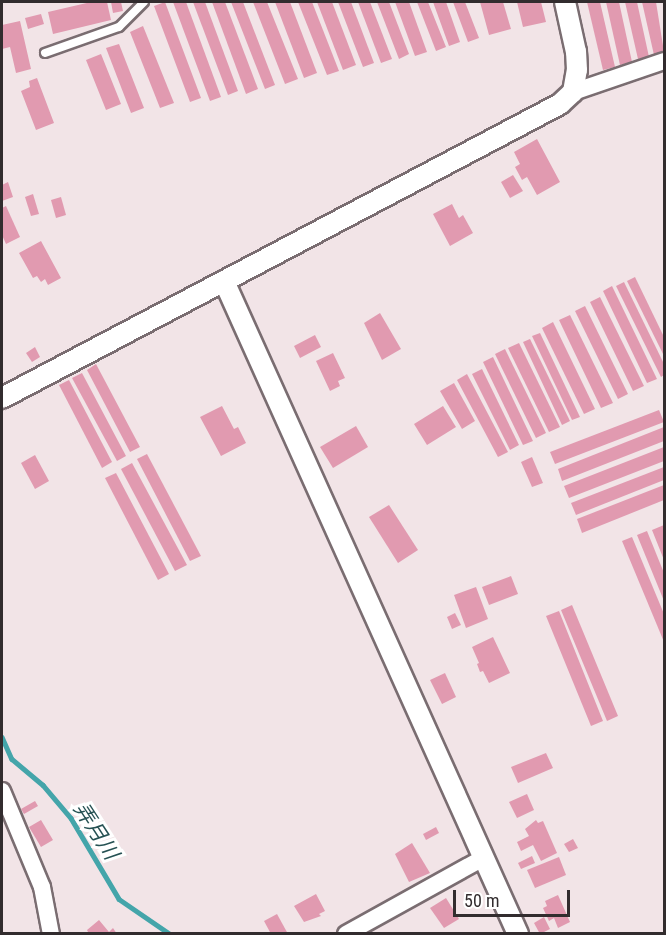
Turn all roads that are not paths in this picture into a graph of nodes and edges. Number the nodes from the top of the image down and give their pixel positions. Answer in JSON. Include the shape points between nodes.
{"nodes":[{"id":1,"x":144,"y":2,"type":"edge"},
{"id":2,"x":565,"y":2,"type":"edge"},
{"id":3,"x":45,"y":53,"type":"dead end"},
{"id":4,"x":664,"y":61,"type":"edge"},
{"id":5,"x":573,"y":92,"type":"junction"},
{"id":6,"x":225,"y":281,"type":"junction"},
{"id":7,"x":2,"y":398,"type":"edge"},
{"id":8,"x":2,"y":791,"type":"edge"},
{"id":9,"x":483,"y":858,"type":"junction"},
{"id":10,"x":51,"y":933,"type":"edge"},
{"id":11,"x":346,"y":933,"type":"edge"},
{"id":12,"x":518,"y":933,"type":"edge"}],
"edges":[{"from":1,"to":3,"type":"lane","via":[[119,27]]},
{"from":2,"to":5,"type":"street","via":[[576,52]]},
{"from":4,"to":5,"type":"street"},
{"from":5,"to":6,"type":"street","via":[[538,117]]},
{"from":6,"to":7,"type":"street"},
{"from":6,"to":9,"type":"street"},
{"from":8,"to":10,"type":"street","via":[[42,887]]},
{"from":9,"to":11,"type":"street"},
{"from":9,"to":12,"type":"street"}]}
